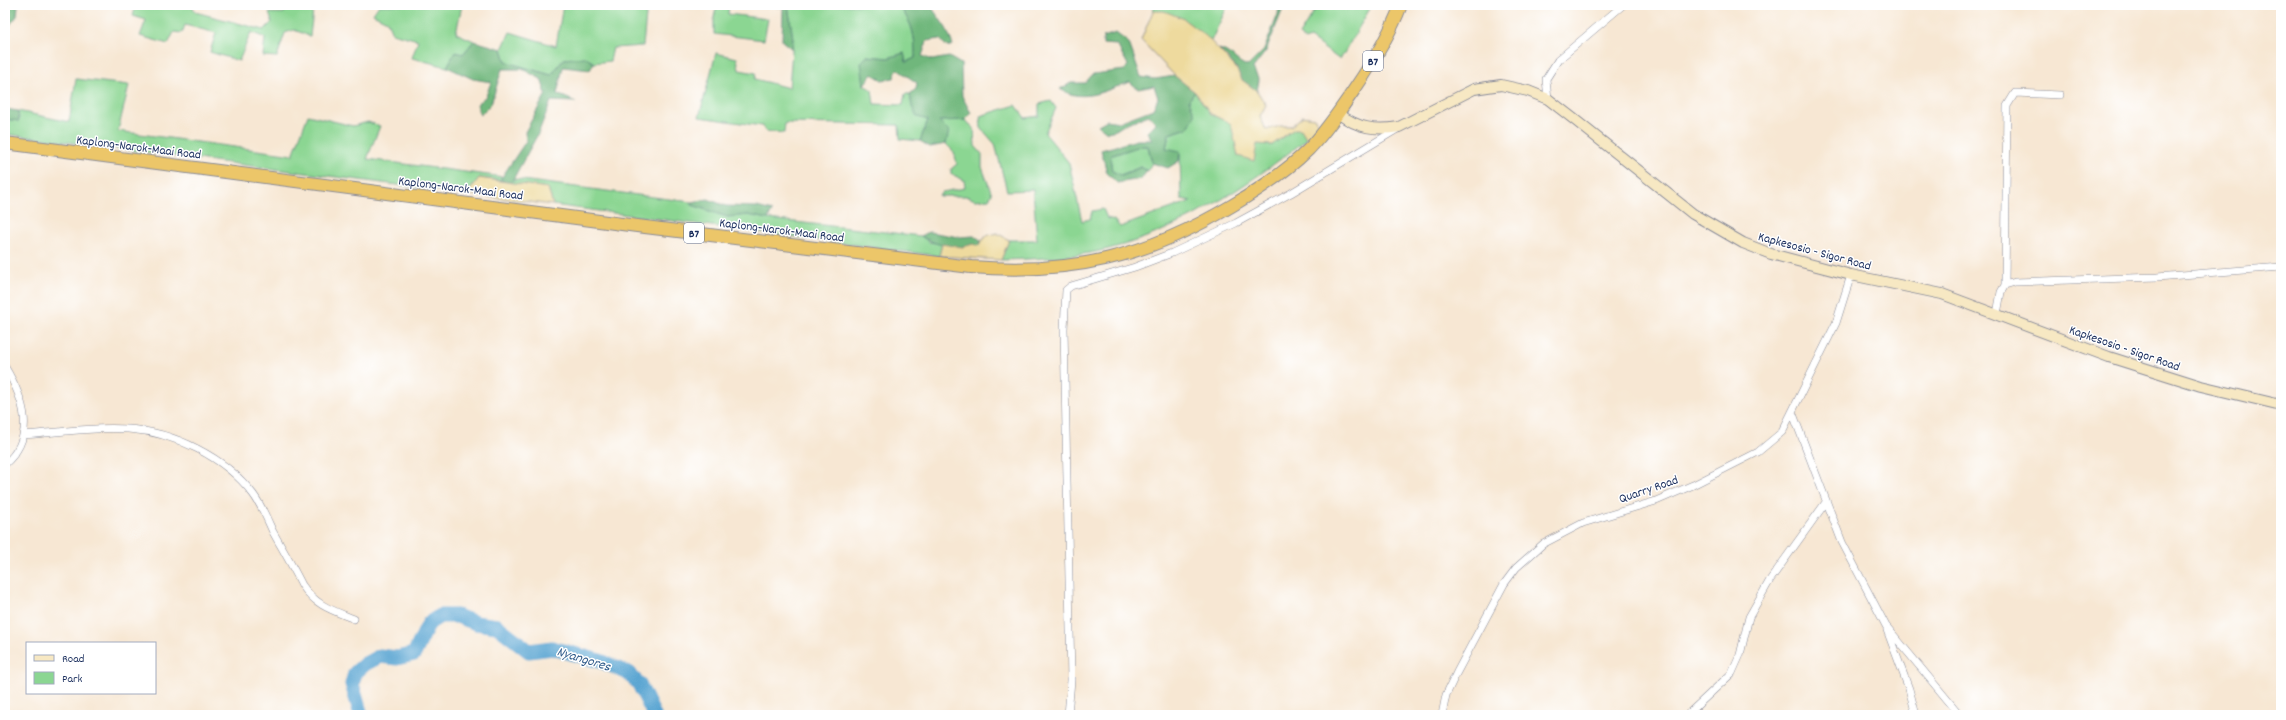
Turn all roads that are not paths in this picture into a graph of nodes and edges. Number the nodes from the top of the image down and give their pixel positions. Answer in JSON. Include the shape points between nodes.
{"nodes":[{"id":1,"x":1401,"y":5,"type":"edge"},
{"id":2,"x":1623,"y":5,"type":"edge"},
{"id":3,"x":2060,"y":95,"type":"dead end"},
{"id":4,"x":1548,"y":99,"type":"junction"},
{"id":5,"x":1339,"y":114,"type":"junction"},
{"id":6,"x":1399,"y":127,"type":"junction"},
{"id":7,"x":5,"y":143,"type":"edge"},
{"id":8,"x":2281,"y":267,"type":"edge"},
{"id":9,"x":1851,"y":275,"type":"junction"},
{"id":10,"x":2006,"y":285,"type":"junction"},
{"id":11,"x":1997,"y":314,"type":"junction"},
{"id":12,"x":5,"y":367,"type":"edge"},
{"id":13,"x":2281,"y":405,"type":"edge"},
{"id":14,"x":1793,"y":414,"type":"junction"},
{"id":15,"x":25,"y":435,"type":"junction"},
{"id":16,"x":5,"y":464,"type":"edge"},
{"id":17,"x":1826,"y":502,"type":"junction"},
{"id":18,"x":354,"y":619,"type":"dead end"},
{"id":19,"x":1886,"y":626,"type":"junction"},
{"id":20,"x":1068,"y":715,"type":"edge"},
{"id":21,"x":1442,"y":715,"type":"edge"},
{"id":22,"x":1687,"y":715,"type":"edge"},
{"id":23,"x":1916,"y":715,"type":"edge"},
{"id":24,"x":1960,"y":715,"type":"edge"}],
"edges":[{"from":1,"to":5,"type":"highway","name":"Kaplong-Narok-Maai Road","number":"B7","via":[[1371,65]]},
{"from":2,"to":4,"type":"street","via":[[1558,60],[1546,79]]},
{"from":3,"to":10,"type":"street","via":[[2014,93],[2008,102]]},
{"from":4,"to":6,"type":"main road","name":"Kapkesosio - Sigor Road","via":[[1514,86],[1483,87],[1463,94]]},
{"from":4,"to":9,"type":"main road","name":"Kapkesosio - Sigor Road","via":[[1678,204],[1715,228],[1771,254]]},
{"from":5,"to":6,"type":"main road","name":"Kapkesosio - Sigor Road","via":[[1350,122],[1367,128]]},
{"from":5,"to":7,"type":"highway","name":"Kaplong-Narok-Maai Road","number":"B7","via":[[1296,161],[1248,196],[1188,231],[1127,254],[1091,262],[1052,268],[1001,270],[637,226]]},
{"from":6,"to":20,"type":"street","via":[[1291,193],[1236,223],[1166,255],[1071,286],[1066,290],[1064,329],[1070,680]]},
{"from":8,"to":10,"type":"street","via":[[2157,277],[2015,282]]},
{"from":9,"to":11,"type":"main road","name":"Kapkesosio - Sigor Road","via":[[1942,294]]},
{"from":9,"to":14,"type":"street","name":"Quarry Road","via":[[1836,323]]},
{"from":10,"to":11,"type":"street"},
{"from":11,"to":13,"type":"main road","name":"Kapkesosio - Sigor Road","via":[[2116,359],[2201,386]]},
{"from":12,"to":15,"type":"street","via":[[20,395]]},
{"from":14,"to":17,"type":"street"},
{"from":14,"to":21,"type":"street","name":"Quarry Road","via":[[1782,432],[1758,452],[1656,502],[1584,523],[1537,549],[1516,568],[1504,584],[1456,672],[1446,695]]},
{"from":15,"to":16,"type":"street","via":[[18,449]]},
{"from":15,"to":18,"type":"street","via":[[128,429],[160,435],[206,454],[242,481],[254,495],[311,598]]},
{"from":17,"to":19,"type":"street","via":[[1842,542]]},
{"from":17,"to":22,"type":"street","via":[[1770,580],[1749,618],[1740,656],[1732,673]]},
{"from":19,"to":23,"type":"street"},
{"from":19,"to":24,"type":"street"}]}
